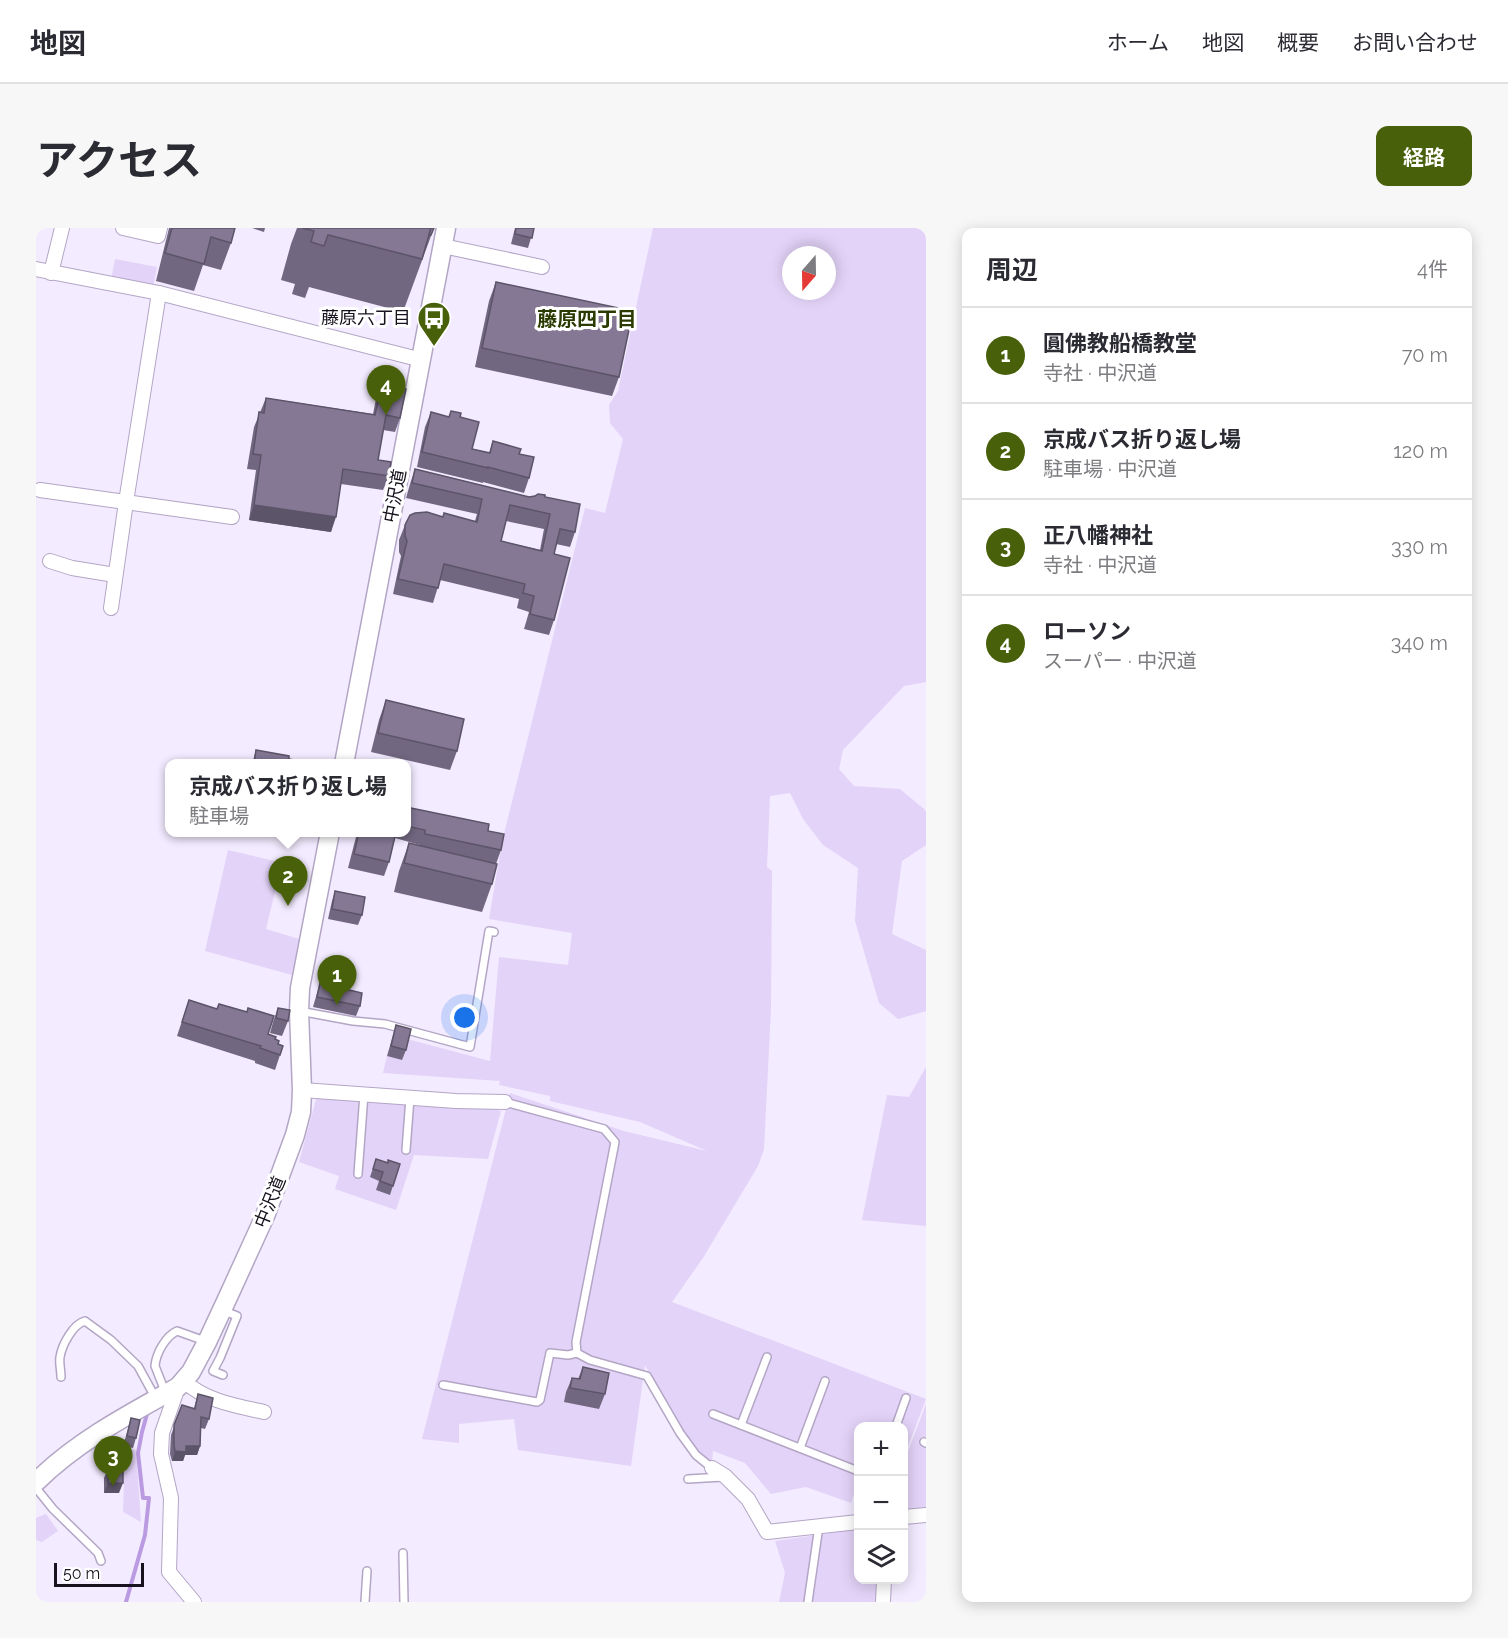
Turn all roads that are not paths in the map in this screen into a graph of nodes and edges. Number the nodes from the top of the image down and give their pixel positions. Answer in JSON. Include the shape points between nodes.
{"nodes":[{"id":1,"x":62,"y":228,"type":"edge"},
{"id":2,"x":123,"y":228,"type":"edge"},
{"id":3,"x":160,"y":228,"type":"edge"},
{"id":4,"x":446,"y":228,"type":"edge"},
{"id":5,"x":443,"y":246,"type":"junction"},
{"id":6,"x":542,"y":267,"type":"dead end"},
{"id":7,"x":36,"y":269,"type":"edge"},
{"id":8,"x":51,"y":273,"type":"junction"},
{"id":9,"x":159,"y":293,"type":"junction"},
{"id":10,"x":422,"y":360,"type":"junction"},
{"id":11,"x":40,"y":490,"type":"dead end"},
{"id":12,"x":126,"y":502,"type":"junction"},
{"id":13,"x":232,"y":517,"type":"dead end"},
{"id":14,"x":50,"y":561,"type":"dead end"},
{"id":15,"x":115,"y":575,"type":"junction"},
{"id":16,"x":111,"y":608,"type":"dead end"},
{"id":17,"x":345,"y":759,"type":"edge"},
{"id":18,"x":329,"y":837,"type":"edge"},
{"id":19,"x":494,"y":932,"type":"dead end"},
{"id":20,"x":299,"y":1011,"type":"junction"},
{"id":21,"x":302,"y":1090,"type":"junction"},
{"id":22,"x":364,"y":1094,"type":"junction"},
{"id":23,"x":410,"y":1098,"type":"junction"},
{"id":24,"x":505,"y":1102,"type":"joint"},
{"id":25,"x":406,"y":1150,"type":"dead end"},
{"id":26,"x":357,"y":1174,"type":"dead end"},
{"id":27,"x":222,"y":1310,"type":"junction"},
{"id":28,"x":207,"y":1342,"type":"junction"},
{"id":29,"x":577,"y":1353,"type":"junction"},
{"id":30,"x":767,"y":1357,"type":"dead end"},
{"id":31,"x":223,"y":1375,"type":"dead end"},
{"id":32,"x":61,"y":1377,"type":"dead end"},
{"id":33,"x":825,"y":1381,"type":"dead end"},
{"id":34,"x":443,"y":1385,"type":"dead end"},
{"id":35,"x":171,"y":1390,"type":"junction"},
{"id":36,"x":906,"y":1398,"type":"dead end"},
{"id":37,"x":264,"y":1412,"type":"dead end"},
{"id":38,"x":713,"y":1414,"type":"dead end"},
{"id":39,"x":897,"y":1422,"type":"edge"},
{"id":40,"x":741,"y":1425,"type":"junction"},
{"id":41,"x":800,"y":1448,"type":"junction"},
{"id":42,"x":712,"y":1468,"type":"joint"},
{"id":43,"x":854,"y":1469,"type":"edge"},
{"id":44,"x":725,"y":1476,"type":"junction"},
{"id":45,"x":688,"y":1479,"type":"dead end"},
{"id":46,"x":36,"y":1482,"type":"edge"},
{"id":47,"x":36,"y":1488,"type":"edge"},
{"id":48,"x":926,"y":1515,"type":"edge"},
{"id":49,"x":908,"y":1517,"type":"edge"},
{"id":50,"x":854,"y":1522,"type":"edge"},
{"id":51,"x":819,"y":1526,"type":"junction"},
{"id":52,"x":403,"y":1553,"type":"dead end"},
{"id":53,"x":101,"y":1561,"type":"dead end"},
{"id":54,"x":367,"y":1571,"type":"dead end"},
{"id":55,"x":884,"y":1584,"type":"edge"},
{"id":56,"x":194,"y":1602,"type":"edge"},
{"id":57,"x":365,"y":1602,"type":"edge"},
{"id":58,"x":404,"y":1602,"type":"edge"},
{"id":59,"x":808,"y":1602,"type":"edge"},
{"id":60,"x":883,"y":1602,"type":"edge"}],
"edges":[{"from":1,"to":8,"type":"street"},
{"from":2,"to":3,"type":"street","via":[[158,236]]},
{"from":4,"to":5,"type":"street","name":"中沢道"},
{"from":5,"to":6,"type":"street"},
{"from":5,"to":10,"type":"street","name":"中沢道"},
{"from":7,"to":8,"type":"street"},
{"from":8,"to":9,"type":"street"},
{"from":9,"to":10,"type":"street"},
{"from":9,"to":12,"type":"street"},
{"from":10,"to":17,"type":"street","name":"中沢道","via":[[404,473]]},
{"from":11,"to":12,"type":"street"},
{"from":12,"to":13,"type":"street"},
{"from":12,"to":15,"type":"street"},
{"from":14,"to":15,"type":"street"},
{"from":15,"to":16,"type":"street"},
{"from":18,"to":20,"type":"street","name":"中沢道"},
{"from":19,"to":20,"type":"lane","via":[[489,931],[470,1047],[385,1024]]},
{"from":20,"to":21,"type":"street","name":"中沢道"},
{"from":21,"to":22,"type":"street"},
{"from":21,"to":27,"type":"street","name":"中沢道","via":[[301,1112],[285,1165]]},
{"from":22,"to":23,"type":"street"},
{"from":22,"to":26,"type":"lane"},
{"from":23,"to":24,"type":"street"},
{"from":23,"to":25,"type":"lane"},
{"from":24,"to":29,"type":"lane","via":[[604,1129],[615,1142]]},
{"from":27,"to":28,"type":"street","name":"中沢道"},
{"from":27,"to":31,"type":"lane","via":[[237,1317],[213,1371]]},
{"from":28,"to":35,"type":"street","name":"中沢道"},
{"from":28,"to":35,"type":"lane","via":[[177,1331],[167,1338],[155,1366]]},
{"from":29,"to":34,"type":"lane","via":[[550,1353],[537,1402]]},
{"from":29,"to":42,"type":"lane","via":[[647,1376],[680,1433],[696,1455]]},
{"from":30,"to":40,"type":"lane"},
{"from":32,"to":35,"type":"lane","via":[[63,1348],[75,1328],[85,1321]]},
{"from":33,"to":41,"type":"lane"},
{"from":35,"to":37,"type":"street","via":[[194,1390],[224,1403]]},
{"from":35,"to":46,"type":"street","name":"中沢道","via":[[59,1461]]},
{"from":35,"to":56,"type":"street","via":[[161,1454],[171,1498],[169,1572]]},
{"from":36,"to":39,"type":"lane"},
{"from":38,"to":40,"type":"lane"},
{"from":40,"to":41,"type":"lane"},
{"from":41,"to":43,"type":"lane"},
{"from":42,"to":44,"type":"street"},
{"from":44,"to":45,"type":"lane"},
{"from":44,"to":51,"type":"street","via":[[748,1499],[768,1532]]},
{"from":47,"to":53,"type":"lane","via":[[98,1553]]},
{"from":48,"to":49,"type":"street"},
{"from":50,"to":51,"type":"street"},
{"from":51,"to":59,"type":"lane"},
{"from":52,"to":58,"type":"lane"},
{"from":54,"to":57,"type":"lane"},
{"from":55,"to":60,"type":"street"}]}
